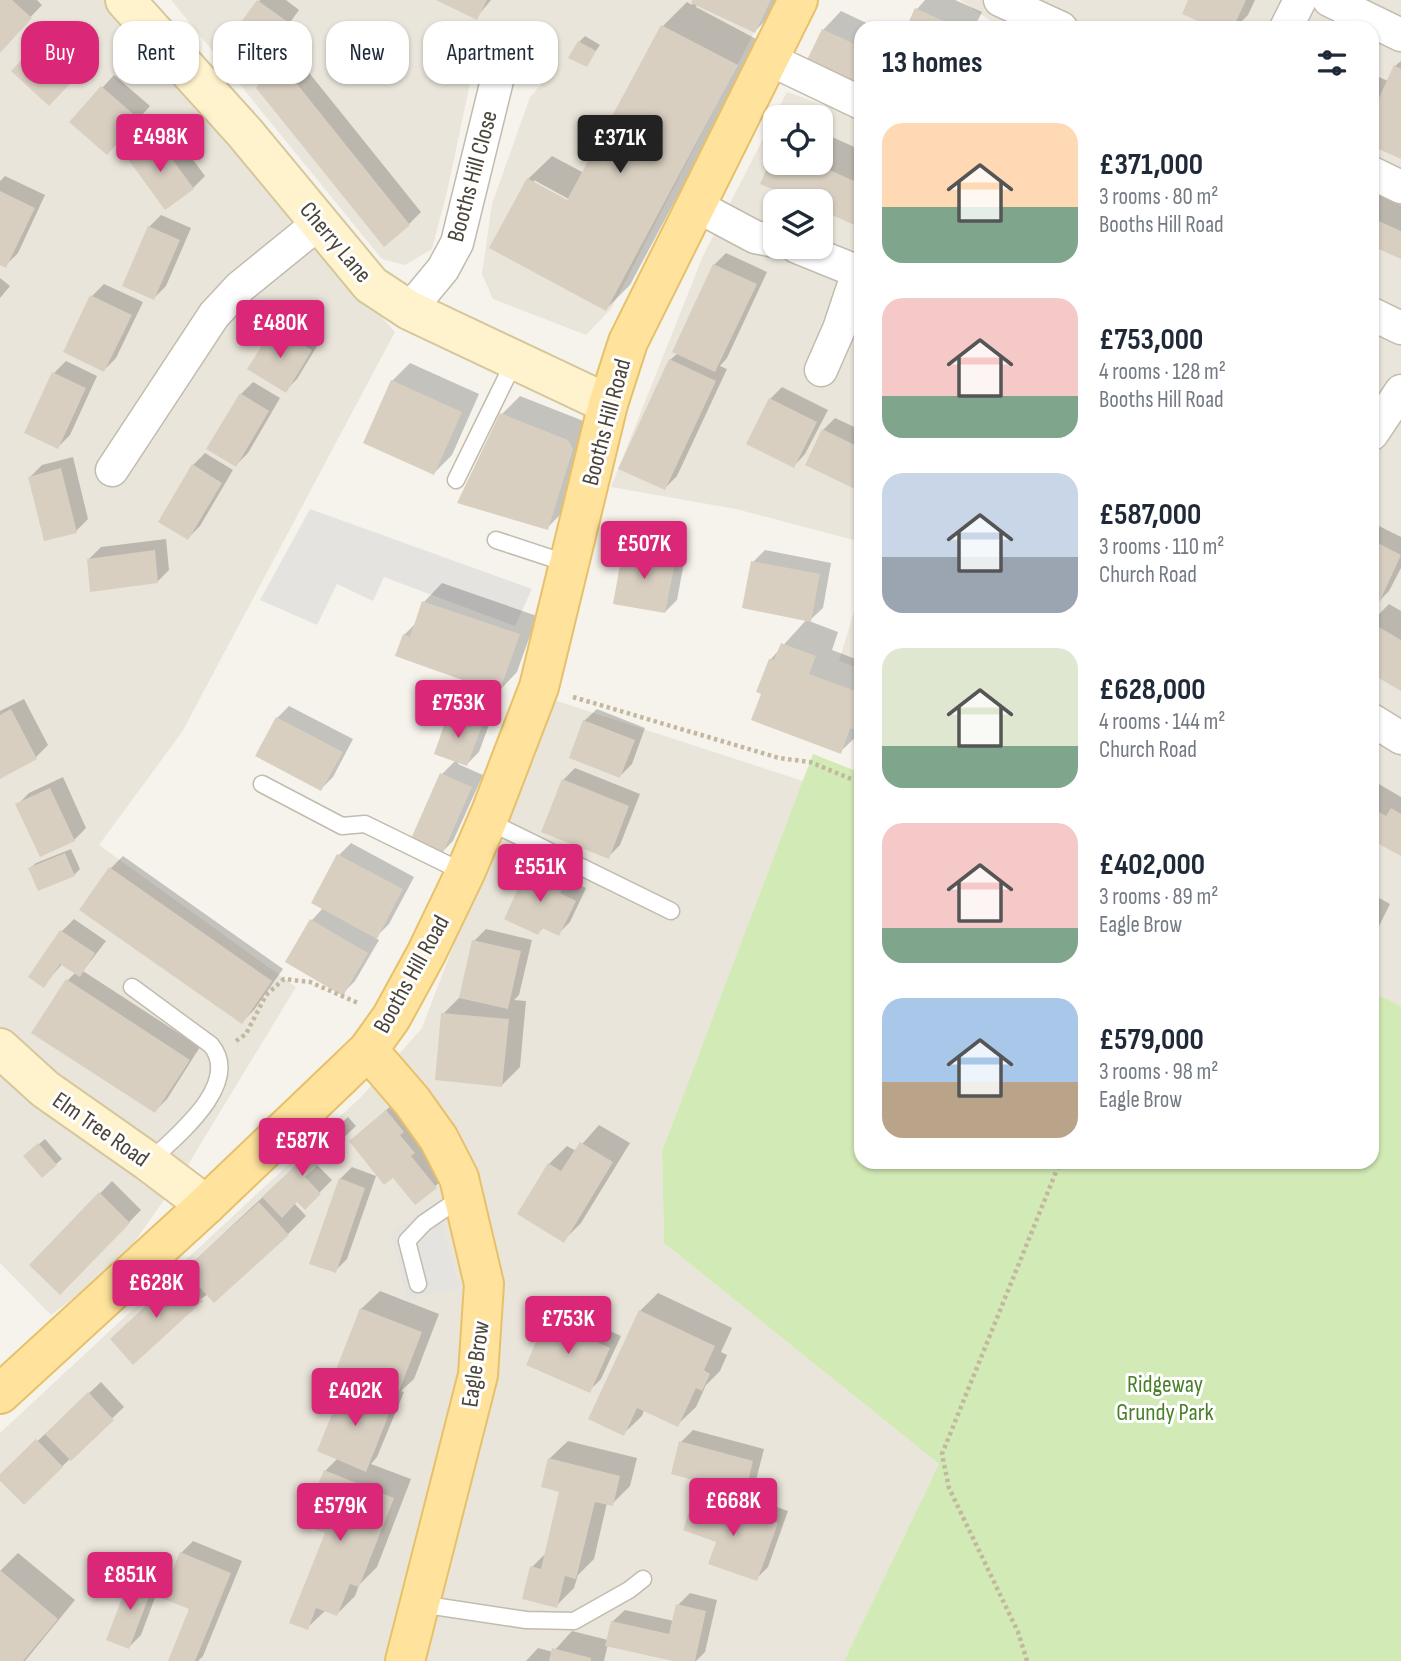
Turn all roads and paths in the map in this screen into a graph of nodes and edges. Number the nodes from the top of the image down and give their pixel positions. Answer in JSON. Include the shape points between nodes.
{"nodes":[{"id":1,"x":125,"y":0,"type":"edge"},
{"id":2,"x":797,"y":0,"type":"edge"},
{"id":3,"x":1000,"y":0,"type":"edge"},
{"id":4,"x":1300,"y":0,"type":"edge"},
{"id":5,"x":1329,"y":0,"type":"edge"},
{"id":6,"x":1045,"y":21,"type":"edge"},
{"id":7,"x":1290,"y":21,"type":"edge"},
{"id":8,"x":1372,"y":21,"type":"edge"},
{"id":9,"x":1379,"y":24,"type":"edge"},
{"id":10,"x":1401,"y":35,"type":"edge"},
{"id":11,"x":769,"y":59,"type":"junction"},
{"id":12,"x":496,"y":84,"type":"edge"},
{"id":13,"x":854,"y":100,"type":"edge"},
{"id":14,"x":1379,"y":176,"type":"edge"},
{"id":15,"x":1401,"y":187,"type":"edge"},
{"id":16,"x":695,"y":205,"type":"junction"},
{"id":17,"x":320,"y":222,"type":"junction"},
{"id":18,"x":763,"y":239,"type":"edge"},
{"id":19,"x":827,"y":259,"type":"edge"},
{"id":20,"x":854,"y":270,"type":"edge"},
{"id":21,"x":854,"y":286,"type":"edge"},
{"id":22,"x":409,"y":310,"type":"junction"},
{"id":23,"x":1379,"y":317,"type":"edge"},
{"id":24,"x":1401,"y":328,"type":"edge"},
{"id":25,"x":515,"y":360,"type":"junction"},
{"id":26,"x":821,"y":370,"type":"dead end"},
{"id":27,"x":1401,"y":391,"type":"edge"},
{"id":28,"x":608,"y":404,"type":"junction"},
{"id":29,"x":1379,"y":424,"type":"edge"},
{"id":30,"x":112,"y":470,"type":"dead end"},
{"id":31,"x":456,"y":480,"type":"dead end"},
{"id":32,"x":496,"y":540,"type":"dead end"},
{"id":33,"x":569,"y":564,"type":"junction"},
{"id":34,"x":539,"y":687,"type":"junction"},
{"id":35,"x":1379,"y":724,"type":"edge"},
{"id":36,"x":1401,"y":738,"type":"edge"},
{"id":37,"x":854,"y":780,"type":"edge"},
{"id":38,"x":262,"y":784,"type":"dead end"},
{"id":39,"x":488,"y":821,"type":"junction"},
{"id":40,"x":465,"y":873,"type":"junction"},
{"id":41,"x":671,"y":911,"type":"dead end"},
{"id":42,"x":132,"y":987,"type":"dead end"},
{"id":43,"x":391,"y":1018,"type":"junction"},
{"id":44,"x":0,"y":1048,"type":"edge"},
{"id":45,"x":368,"y":1049,"type":"junction"},
{"id":46,"x":219,"y":1055,"type":"junction"},
{"id":47,"x":149,"y":1162,"type":"junction"},
{"id":48,"x":1057,"y":1169,"type":"edge"},
{"id":49,"x":464,"y":1196,"type":"junction"},
{"id":50,"x":206,"y":1205,"type":"junction"},
{"id":51,"x":418,"y":1284,"type":"dead end"},
{"id":52,"x":0,"y":1394,"type":"edge"},
{"id":53,"x":643,"y":1579,"type":"dead end"},
{"id":54,"x":420,"y":1604,"type":"junction"},
{"id":55,"x":405,"y":1661,"type":"edge"},
{"id":56,"x":1027,"y":1661,"type":"edge"}],
"edges":[{"from":1,"to":17,"type":"street","name":"Cherry Lane"},
{"from":2,"to":11,"type":"main road","name":"Booths Hill Road"},
{"from":3,"to":6,"type":"street"},
{"from":4,"to":7,"type":"street"},
{"from":5,"to":8,"type":"street"},
{"from":9,"to":10,"type":"street"},
{"from":11,"to":13,"type":"street"},
{"from":11,"to":16,"type":"main road","name":"Booths Hill Road"},
{"from":12,"to":22,"type":"street","name":"Booths Hill Close","via":[[457,243],[443,269]]},
{"from":14,"to":15,"type":"street"},
{"from":16,"to":18,"type":"street"},
{"from":16,"to":28,"type":"main road","name":"Booths Hill Road","via":[[628,342]]},
{"from":17,"to":22,"type":"street","name":"Cherry Lane","via":[[371,285]]},
{"from":17,"to":30,"type":"street","via":[[240,287],[214,315]]},
{"from":19,"to":20,"type":"street"},
{"from":21,"to":26,"type":"street"},
{"from":22,"to":25,"type":"street","name":"Cherry Lane"},
{"from":23,"to":24,"type":"street"},
{"from":25,"to":28,"type":"street","name":"Cherry Lane"},
{"from":25,"to":31,"type":"lane"},
{"from":27,"to":29,"type":"street"},
{"from":28,"to":33,"type":"main road","name":"Booths Hill Road"},
{"from":32,"to":33,"type":"lane"},
{"from":33,"to":34,"type":"main road","name":"Booths Hill Road"},
{"from":34,"to":37,"type":"path","via":[[779,758],[810,762]]},
{"from":34,"to":39,"type":"main road","name":"Booths Hill Road"},
{"from":35,"to":36,"type":"street"},
{"from":38,"to":40,"type":"lane","via":[[342,826],[365,824]]},
{"from":39,"to":40,"type":"main road","name":"Booths Hill Road"},
{"from":39,"to":41,"type":"lane"},
{"from":40,"to":43,"type":"main road","name":"Booths Hill Road"},
{"from":42,"to":46,"type":"lane"},
{"from":43,"to":45,"type":"main road","name":"Booths Hill Road"},
{"from":43,"to":46,"type":"path","via":[[310,982],[284,979],[266,995],[246,1034]]},
{"from":44,"to":47,"type":"street","name":"Elm Tree Road","via":[[46,1090]]},
{"from":45,"to":49,"type":"main road","name":"Eagle Brow","via":[[439,1139]]},
{"from":45,"to":50,"type":"main road","name":"Booths Hill Road"},
{"from":46,"to":47,"type":"lane","via":[[214,1089],[198,1115]]},
{"from":47,"to":50,"type":"street","name":"Elm Tree Road"},
{"from":48,"to":56,"type":"path","via":[[943,1454],[949,1488],[1018,1632]]},
{"from":49,"to":51,"type":"lane","via":[[424,1223],[407,1241]]},
{"from":49,"to":54,"type":"main road","name":"Eagle Brow","via":[[484,1284],[478,1375]]},
{"from":50,"to":52,"type":"main road","name":"Booths Hill Road"},
{"from":53,"to":54,"type":"lane","via":[[574,1622]]},
{"from":54,"to":55,"type":"main road","name":"Eagle Brow"}]}
